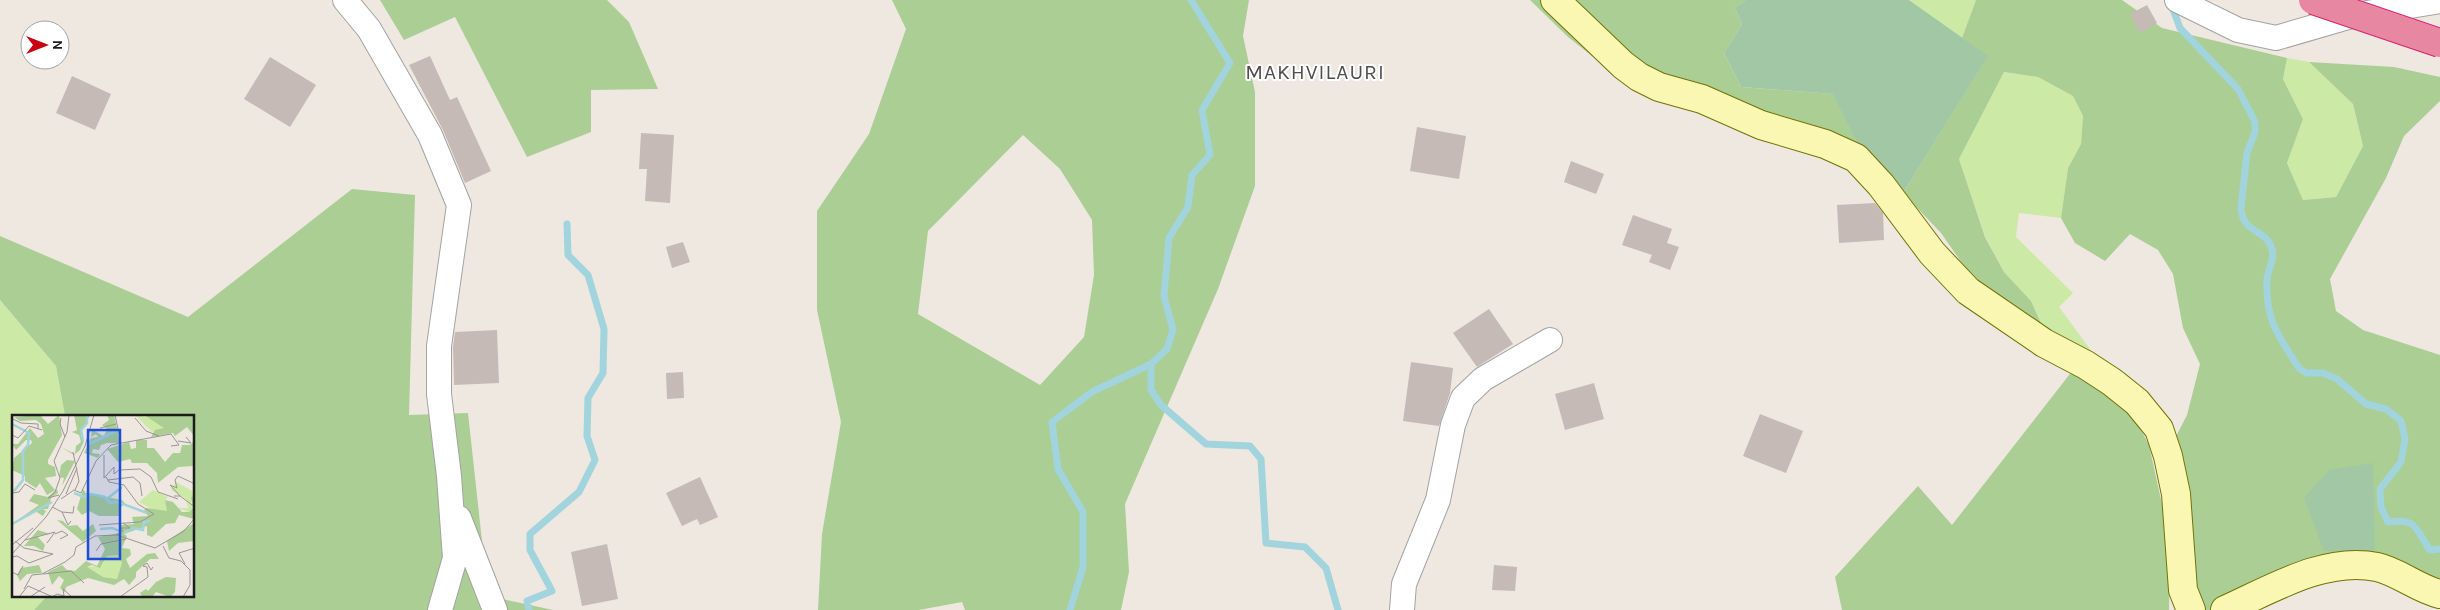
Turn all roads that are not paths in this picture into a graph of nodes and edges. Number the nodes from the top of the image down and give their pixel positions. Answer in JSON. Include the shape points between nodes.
{"nodes":[{"id":1,"x":345,"y":0,"type":"edge"},
{"id":2,"x":1555,"y":0,"type":"edge"},
{"id":3,"x":2177,"y":0,"type":"edge"},
{"id":4,"x":2313,"y":0,"type":"edge"},
{"id":5,"x":2440,"y":1,"type":"edge"},
{"id":6,"x":2440,"y":43,"type":"edge"},
{"id":7,"x":1550,"y":340,"type":"dead end"},
{"id":8,"x":451,"y":496,"type":"junction"},
{"id":9,"x":2440,"y":594,"type":"edge"},
{"id":10,"x":440,"y":610,"type":"edge"},
{"id":11,"x":495,"y":610,"type":"edge"},
{"id":12,"x":1402,"y":610,"type":"edge"},
{"id":13,"x":2190,"y":610,"type":"edge"},
{"id":14,"x":2224,"y":610,"type":"edge"}],
"edges":[{"from":1,"to":8,"type":"street","via":[[369,29],[430,135],[459,204],[439,346],[439,394]]},
{"from":2,"to":13,"type":"street","via":[[1639,77],[1659,87],[1702,99],[1761,126],[1809,138],[1856,158],[1881,185],[1932,253],[1968,291],[2044,344],[2112,382],[2137,402],[2159,429],[2168,456],[2176,494],[2183,590]]},
{"from":3,"to":5,"type":"street","via":[[2238,30],[2276,38],[2355,15]]},
{"from":4,"to":6,"type":"highway","bridge":true},
{"from":7,"to":12,"type":"street","via":[[1482,379],[1463,398],[1453,425],[1438,500],[1404,584]]},
{"from":8,"to":10,"type":"street","via":[[455,558]]},
{"from":8,"to":11,"type":"street"},
{"from":9,"to":14,"type":"street","via":[[2378,568],[2355,565],[2324,569]]}]}
